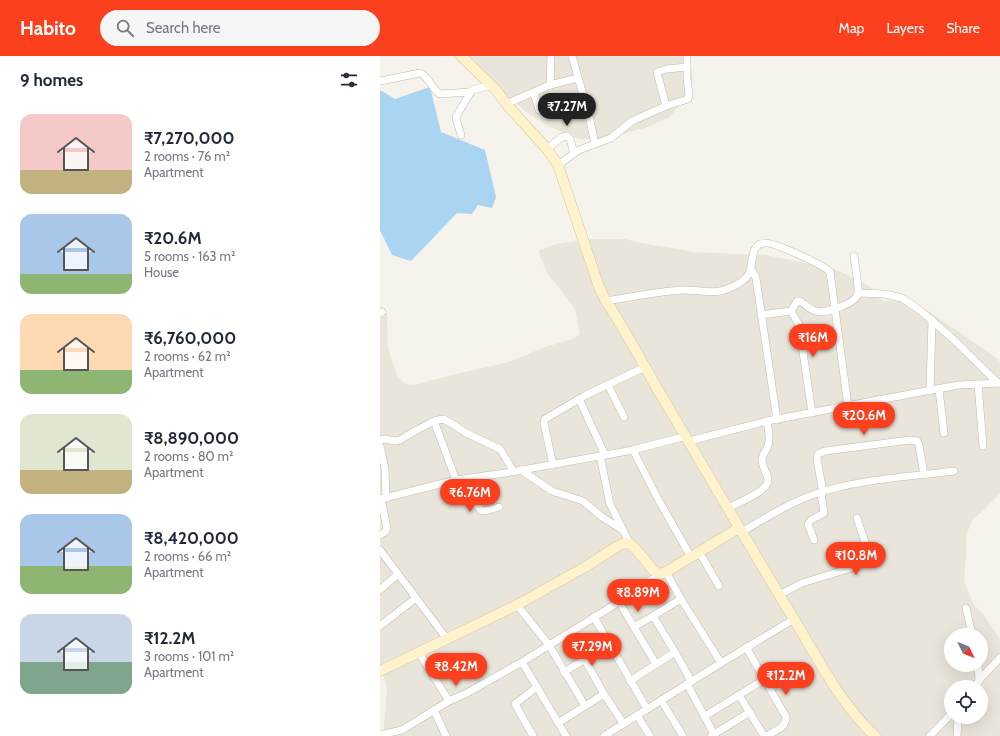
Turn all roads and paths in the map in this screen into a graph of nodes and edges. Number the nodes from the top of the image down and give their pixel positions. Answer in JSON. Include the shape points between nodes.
{"nodes":[{"id":1,"x":551,"y":56,"type":"edge"},
{"id":2,"x":572,"y":56,"type":"edge"},
{"id":3,"x":687,"y":56,"type":"edge"},
{"id":4,"x":466,"y":57,"type":"edge"},
{"id":5,"x":687,"y":67,"type":"junction"},
{"id":6,"x":578,"y":78,"type":"junction"},
{"id":7,"x":380,"y":81,"type":"edge"},
{"id":8,"x":491,"y":85,"type":"junction"},
{"id":9,"x":550,"y":85,"type":"junction"},
{"id":10,"x":470,"y":92,"type":"junction"},
{"id":11,"x":534,"y":93,"type":"junction"},
{"id":12,"x":585,"y":103,"type":"junction"},
{"id":13,"x":506,"y":104,"type":"junction"},
{"id":14,"x":666,"y":106,"type":"junction"},
{"id":15,"x":461,"y":136,"type":"dead end"},
{"id":16,"x":595,"y":144,"type":"junction"},
{"id":17,"x":547,"y":149,"type":"junction"},
{"id":18,"x":574,"y":153,"type":"junction"},
{"id":19,"x":558,"y":166,"type":"junction"},
{"id":20,"x":854,"y":256,"type":"dead end"},
{"id":21,"x":751,"y":269,"type":"junction"},
{"id":22,"x":858,"y":293,"type":"junction"},
{"id":23,"x":606,"y":301,"type":"junction"},
{"id":24,"x":835,"y":309,"type":"junction"},
{"id":25,"x":791,"y":311,"type":"junction"},
{"id":26,"x":761,"y":315,"type":"junction"},
{"id":27,"x":932,"y":320,"type":"junction"},
{"id":28,"x":645,"y":367,"type":"junction"},
{"id":29,"x":999,"y":383,"type":"edge"},
{"id":30,"x":978,"y":384,"type":"junction"},
{"id":31,"x":608,"y":385,"type":"junction"},
{"id":32,"x":939,"y":389,"type":"junction"},
{"id":33,"x":930,"y":391,"type":"junction"},
{"id":34,"x":579,"y":399,"type":"junction"},
{"id":35,"x":848,"y":406,"type":"junction"},
{"id":36,"x":812,"y":413,"type":"junction"},
{"id":37,"x":624,"y":417,"type":"dead end"},
{"id":38,"x":777,"y":420,"type":"junction"},
{"id":39,"x":434,"y":421,"type":"junction"},
{"id":40,"x":767,"y":422,"type":"junction"},
{"id":41,"x":944,"y":433,"type":"dead end"},
{"id":42,"x":688,"y":438,"type":"junction"},
{"id":43,"x":380,"y":440,"type":"edge"},
{"id":44,"x":380,"y":446,"type":"edge"},
{"id":45,"x":982,"y":446,"type":"dead end"},
{"id":46,"x":633,"y":450,"type":"junction"},
{"id":47,"x":603,"y":456,"type":"junction"},
{"id":48,"x":553,"y":465,"type":"junction"},
{"id":49,"x":517,"y":471,"type":"junction"},
{"id":50,"x":954,"y":471,"type":"dead end"},
{"id":51,"x":924,"y":475,"type":"junction"},
{"id":52,"x":458,"y":480,"type":"junction"},
{"id":53,"x":822,"y":492,"type":"junction"},
{"id":54,"x":382,"y":499,"type":"edge"},
{"id":55,"x":499,"y":507,"type":"dead end"},
{"id":56,"x":728,"y":508,"type":"junction"},
{"id":57,"x":857,"y":518,"type":"dead end"},
{"id":58,"x":623,"y":530,"type":"junction"},
{"id":59,"x":740,"y":530,"type":"junction"},
{"id":60,"x":380,"y":535,"type":"edge"},
{"id":61,"x":814,"y":540,"type":"dead end"},
{"id":62,"x":630,"y":544,"type":"junction"},
{"id":63,"x":380,"y":550,"type":"edge"},
{"id":64,"x":695,"y":555,"type":"junction"},
{"id":65,"x":663,"y":573,"type":"junction"},
{"id":66,"x":398,"y":574,"type":"junction"},
{"id":67,"x":719,"y":586,"type":"dead end"},
{"id":68,"x":380,"y":590,"type":"edge"},
{"id":69,"x":779,"y":594,"type":"junction"},
{"id":70,"x":416,"y":598,"type":"junction"},
{"id":71,"x":681,"y":599,"type":"junction"},
{"id":72,"x":619,"y":602,"type":"junction"},
{"id":73,"x":517,"y":605,"type":"junction"},
{"id":74,"x":966,"y":608,"type":"dead end"},
{"id":75,"x":653,"y":616,"type":"junction"},
{"id":76,"x":594,"y":618,"type":"junction"},
{"id":77,"x":794,"y":619,"type":"junction"},
{"id":78,"x":380,"y":626,"type":"edge"},
{"id":79,"x":634,"y":627,"type":"junction"},
{"id":80,"x":970,"y":628,"type":"edge"},
{"id":81,"x":447,"y":639,"type":"junction"},
{"id":82,"x":610,"y":644,"type":"junction"},
{"id":83,"x":549,"y":645,"type":"junction"},
{"id":84,"x":746,"y":647,"type":"junction"},
{"id":85,"x":674,"y":652,"type":"junction"},
{"id":86,"x":420,"y":653,"type":"junction"},
{"id":87,"x":1000,"y":658,"type":"edge"},
{"id":88,"x":585,"y":660,"type":"junction"},
{"id":89,"x":522,"y":662,"type":"junction"},
{"id":90,"x":721,"y":663,"type":"junction"},
{"id":91,"x":656,"y":664,"type":"junction"},
{"id":92,"x":380,"y":672,"type":"edge"},
{"id":93,"x":564,"y":672,"type":"junction"},
{"id":94,"x":978,"y":672,"type":"edge"},
{"id":95,"x":765,"y":679,"type":"junction"},
{"id":96,"x":979,"y":680,"type":"joint"},
{"id":97,"x":630,"y":681,"type":"junction"},
{"id":98,"x":689,"y":683,"type":"junction"},
{"id":99,"x":538,"y":687,"type":"junction"},
{"id":100,"x":604,"y":694,"type":"junction"},
{"id":101,"x":739,"y":695,"type":"junction"},
{"id":102,"x":661,"y":700,"type":"junction"},
{"id":103,"x":449,"y":701,"type":"junction"},
{"id":104,"x":585,"y":706,"type":"junction"},
{"id":105,"x":647,"y":709,"type":"junction"},
{"id":106,"x":434,"y":710,"type":"junction"},
{"id":107,"x":750,"y":712,"type":"junction"},
{"id":108,"x":637,"y":715,"type":"junction"},
{"id":109,"x":705,"y":716,"type":"junction"},
{"id":110,"x":944,"y":721,"type":"edge"},
{"id":111,"x":558,"y":723,"type":"junction"},
{"id":112,"x":623,"y":724,"type":"junction"},
{"id":113,"x":958,"y":724,"type":"edge"},
{"id":114,"x":380,"y":735,"type":"edge"},
{"id":115,"x":713,"y":735,"type":"edge"},
{"id":116,"x":446,"y":736,"type":"edge"},
{"id":117,"x":533,"y":736,"type":"edge"},
{"id":118,"x":566,"y":736,"type":"edge"},
{"id":119,"x":604,"y":736,"type":"edge"},
{"id":120,"x":650,"y":736,"type":"edge"},
{"id":121,"x":683,"y":736,"type":"edge"},
{"id":122,"x":765,"y":736,"type":"edge"},
{"id":123,"x":875,"y":736,"type":"edge"},
{"id":124,"x":930,"y":736,"type":"edge"},
{"id":125,"x":957,"y":736,"type":"edge"}],
"edges":[{"from":1,"to":9,"type":"street"},
{"from":2,"to":6,"type":"street"},
{"from":3,"to":5,"type":"street"},
{"from":4,"to":8,"type":"street"},
{"from":5,"to":14,"type":"street","via":[[689,97]]},
{"from":5,"to":14,"type":"street","via":[[657,72]]},
{"from":6,"to":9,"type":"street"},
{"from":6,"to":12,"type":"street"},
{"from":7,"to":10,"type":"street","via":[[420,73],[440,94]]},
{"from":8,"to":10,"type":"street"},
{"from":8,"to":13,"type":"street"},
{"from":9,"to":11,"type":"street"},
{"from":10,"to":15,"type":"street","via":[[456,118]]},
{"from":11,"to":12,"type":"street","via":[[541,112]]},
{"from":11,"to":13,"type":"street"},
{"from":12,"to":16,"type":"street"},
{"from":13,"to":17,"type":"street"},
{"from":14,"to":16,"type":"street","via":[[632,121],[611,138]]},
{"from":16,"to":18,"type":"street"},
{"from":17,"to":18,"type":"street","via":[[567,136]]},
{"from":17,"to":19,"type":"street"},
{"from":18,"to":19,"type":"street"},
{"from":19,"to":23,"type":"street"},
{"from":20,"to":22,"type":"street"},
{"from":21,"to":23,"type":"street","via":[[745,279],[720,292],[666,291]]},
{"from":21,"to":24,"type":"street","via":[[755,249],[763,243],[774,244],[810,261],[830,272]]},
{"from":21,"to":26,"type":"street","via":[[756,278]]},
{"from":22,"to":24,"type":"street","via":[[854,300]]},
{"from":22,"to":27,"type":"street","via":[[885,294],[902,298]]},
{"from":23,"to":28,"type":"street"},
{"from":24,"to":25,"type":"street","via":[[816,311],[797,301]]},
{"from":24,"to":35,"type":"street"},
{"from":25,"to":26,"type":"street"},
{"from":25,"to":36,"type":"street","via":[[799,324]]},
{"from":26,"to":38,"type":"street"},
{"from":27,"to":29,"type":"street"},
{"from":27,"to":33,"type":"street"},
{"from":28,"to":31,"type":"street"},
{"from":28,"to":42,"type":"street"},
{"from":29,"to":30,"type":"street"},
{"from":30,"to":32,"type":"street"},
{"from":30,"to":45,"type":"street"},
{"from":31,"to":34,"type":"street"},
{"from":31,"to":37,"type":"street"},
{"from":32,"to":33,"type":"street"},
{"from":32,"to":41,"type":"street"},
{"from":33,"to":35,"type":"street"},
{"from":34,"to":47,"type":"street"},
{"from":34,"to":48,"type":"street","via":[[545,418]]},
{"from":35,"to":36,"type":"street"},
{"from":36,"to":38,"type":"street"},
{"from":38,"to":40,"type":"street"},
{"from":39,"to":43,"type":"street","via":[[403,439]]},
{"from":39,"to":49,"type":"street","via":[[447,421],[466,433],[494,445],[503,452]]},
{"from":39,"to":52,"type":"street"},
{"from":40,"to":42,"type":"street"},
{"from":40,"to":56,"type":"street","via":[[770,440],[762,458],[768,481],[766,486],[758,493]]},
{"from":42,"to":46,"type":"street"},
{"from":42,"to":56,"type":"street"},
{"from":44,"to":54,"type":"street","via":[[385,469]]},
{"from":46,"to":47,"type":"street"},
{"from":46,"to":64,"type":"street","via":[[658,499]]},
{"from":47,"to":48,"type":"street"},
{"from":47,"to":58,"type":"street","via":[[608,498]]},
{"from":48,"to":49,"type":"street"},
{"from":49,"to":52,"type":"street"},
{"from":49,"to":58,"type":"street","via":[[552,491],[583,501]]},
{"from":50,"to":51,"type":"street"},
{"from":51,"to":53,"type":"street"},
{"from":51,"to":53,"type":"street","via":[[917,441],[825,451],[818,454],[817,460]]},
{"from":52,"to":54,"type":"street"},
{"from":52,"to":55,"type":"street","via":[[482,511]]},
{"from":53,"to":59,"type":"street"},
{"from":53,"to":61,"type":"street","via":[[824,513],[808,524]]},
{"from":54,"to":60,"type":"street","via":[[387,528]]},
{"from":56,"to":59,"type":"street"},
{"from":57,"to":69,"type":"street","via":[[869,561],[802,583]]},
{"from":58,"to":62,"type":"street"},
{"from":59,"to":64,"type":"street"},
{"from":59,"to":69,"type":"street"},
{"from":62,"to":65,"type":"street","via":[[653,570]]},
{"from":62,"to":73,"type":"street","via":[[618,546]]},
{"from":63,"to":66,"type":"street"},
{"from":64,"to":65,"type":"street"},
{"from":64,"to":67,"type":"street"},
{"from":65,"to":71,"type":"street"},
{"from":65,"to":72,"type":"street"},
{"from":66,"to":68,"type":"street"},
{"from":66,"to":70,"type":"street"},
{"from":69,"to":77,"type":"street"},
{"from":70,"to":78,"type":"street"},
{"from":70,"to":81,"type":"street"},
{"from":71,"to":75,"type":"street"},
{"from":71,"to":90,"type":"street"},
{"from":72,"to":76,"type":"street"},
{"from":72,"to":79,"type":"street"},
{"from":73,"to":81,"type":"street"},
{"from":73,"to":83,"type":"street"},
{"from":74,"to":80,"type":"street"},
{"from":75,"to":79,"type":"street"},
{"from":75,"to":85,"type":"street"},
{"from":76,"to":82,"type":"street"},
{"from":76,"to":83,"type":"street"},
{"from":77,"to":84,"type":"street"},
{"from":77,"to":123,"type":"street","via":[[850,708],[863,726]]},
{"from":79,"to":91,"type":"street"},
{"from":81,"to":86,"type":"street"},
{"from":82,"to":88,"type":"street"},
{"from":82,"to":97,"type":"street"},
{"from":83,"to":89,"type":"street"},
{"from":83,"to":93,"type":"street"},
{"from":84,"to":90,"type":"street"},
{"from":84,"to":95,"type":"street"},
{"from":85,"to":91,"type":"street"},
{"from":85,"to":98,"type":"street"},
{"from":86,"to":92,"type":"street"},
{"from":86,"to":103,"type":"street"},
{"from":87,"to":96,"type":"street"},
{"from":88,"to":93,"type":"street"},
{"from":88,"to":100,"type":"street"},
{"from":89,"to":99,"type":"street"},
{"from":89,"to":103,"type":"street"},
{"from":90,"to":98,"type":"street"},
{"from":91,"to":97,"type":"street"},
{"from":93,"to":104,"type":"street"},
{"from":94,"to":96,"type":"street"},
{"from":95,"to":101,"type":"street"},
{"from":95,"to":122,"type":"street","via":[[786,717],[786,722],[784,726]]},
{"from":97,"to":105,"type":"street"},
{"from":98,"to":102,"type":"street"},
{"from":98,"to":109,"type":"street"},
{"from":99,"to":111,"type":"street"},
{"from":99,"to":117,"type":"street","via":[[515,704]]},
{"from":100,"to":104,"type":"street"},
{"from":100,"to":112,"type":"street"},
{"from":101,"to":107,"type":"street"},
{"from":101,"to":109,"type":"street"},
{"from":102,"to":105,"type":"street"},
{"from":102,"to":121,"type":"street"},
{"from":103,"to":106,"type":"street"},
{"from":104,"to":111,"type":"street"},
{"from":105,"to":108,"type":"street"},
{"from":106,"to":114,"type":"street","via":[[402,730]]},
{"from":106,"to":116,"type":"street"},
{"from":107,"to":115,"type":"street"},
{"from":107,"to":122,"type":"street"},
{"from":108,"to":112,"type":"street"},
{"from":108,"to":120,"type":"street"},
{"from":109,"to":115,"type":"street"},
{"from":110,"to":124,"type":"street"},
{"from":111,"to":118,"type":"street"},
{"from":112,"to":119,"type":"street"},
{"from":113,"to":125,"type":"street"}]}
